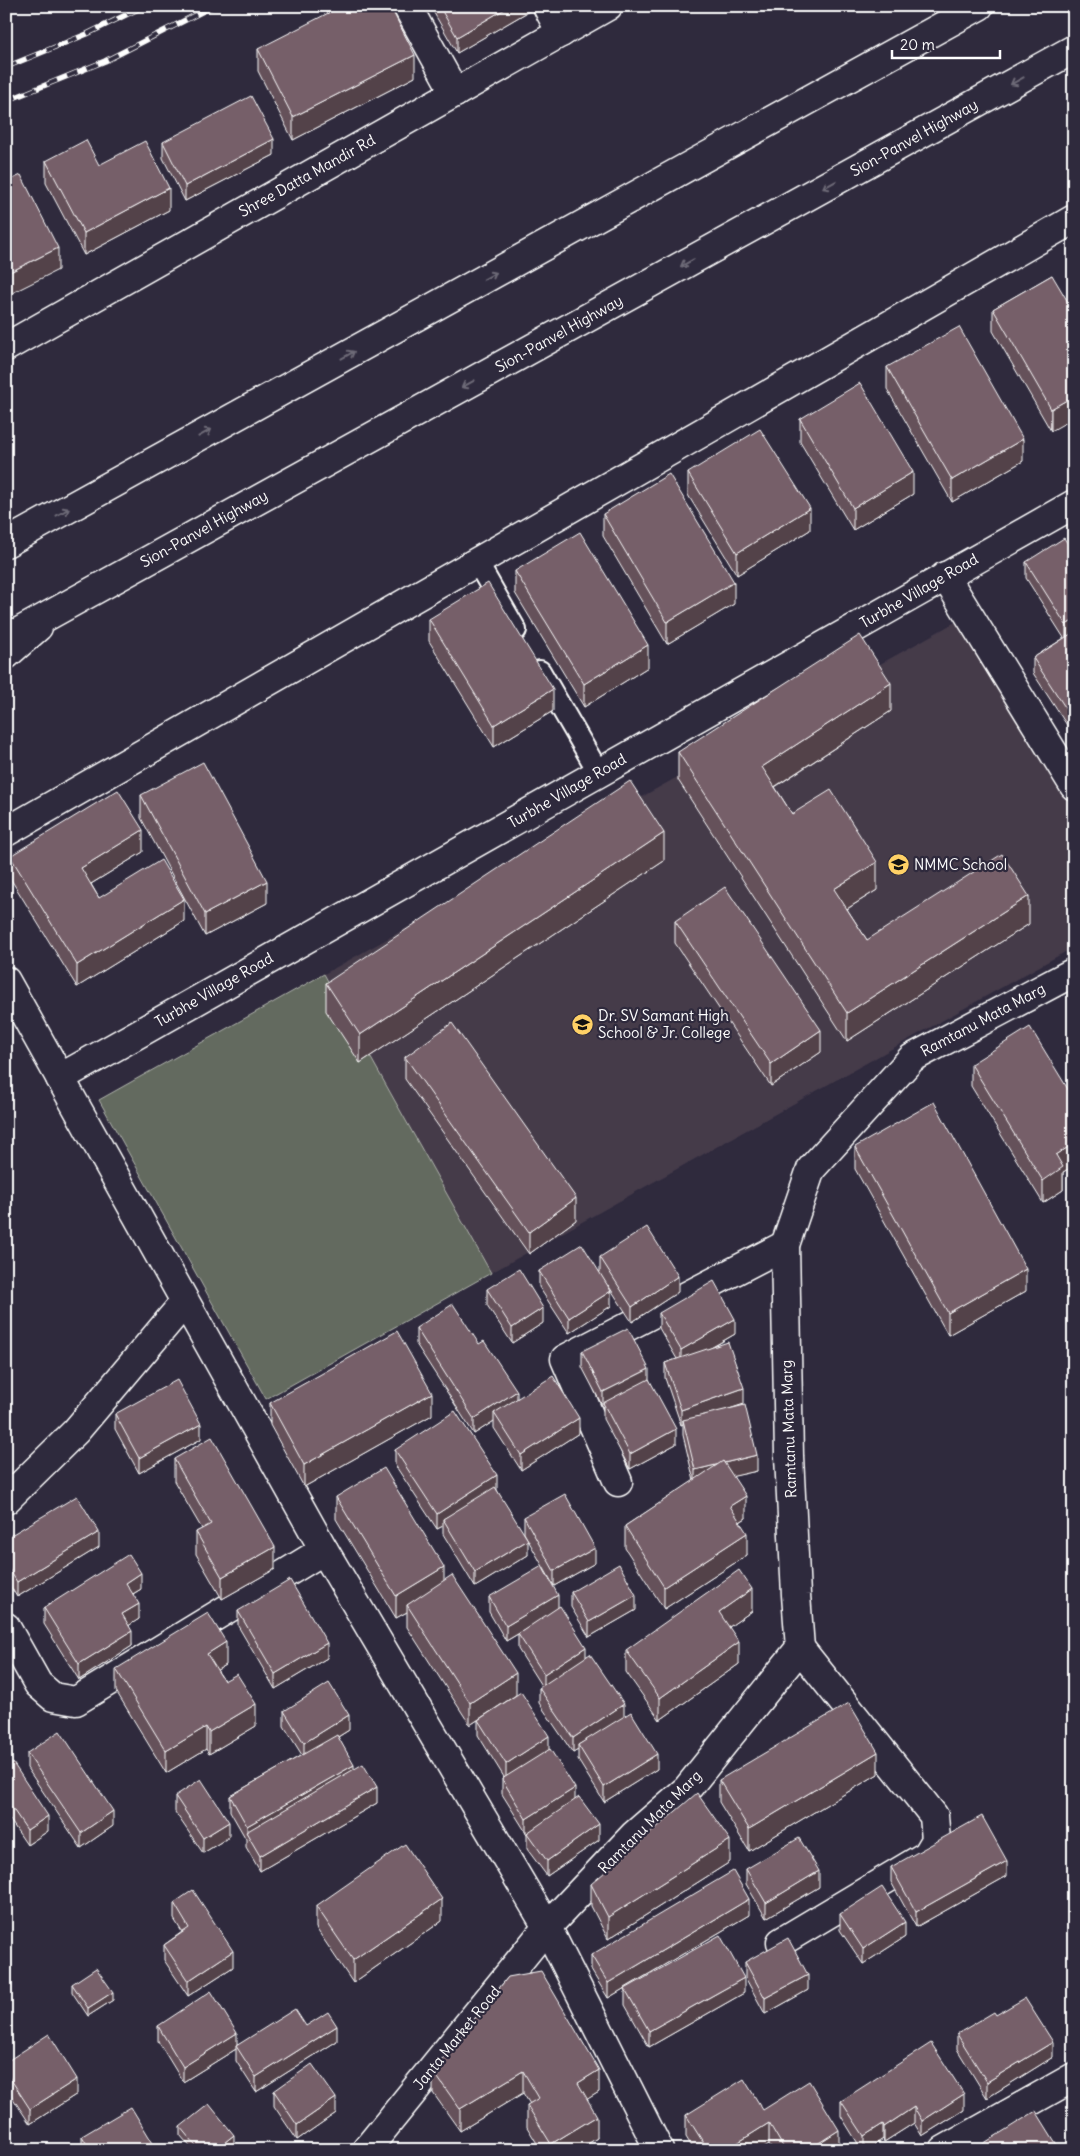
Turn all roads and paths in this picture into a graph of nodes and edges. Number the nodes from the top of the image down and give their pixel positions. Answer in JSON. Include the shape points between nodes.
{"nodes":[{"id":1,"x":407,"y":6,"type":"edge"},
{"id":2,"x":546,"y":6,"type":"edge"},
{"id":3,"x":608,"y":6,"type":"edge"},
{"id":4,"x":979,"y":6,"type":"edge"},
{"id":5,"x":562,"y":32,"type":"junction"},
{"id":6,"x":1069,"y":53,"type":"edge"},
{"id":7,"x":455,"y":93,"type":"junction"},
{"id":8,"x":1074,"y":219,"type":"edge"},
{"id":9,"x":6,"y":346,"type":"edge"},
{"id":10,"x":1074,"y":504,"type":"edge"},
{"id":11,"x":11,"y":540,"type":"edge"},
{"id":12,"x":477,"y":562,"type":"junction"},
{"id":13,"x":945,"y":576,"type":"junction"},
{"id":14,"x":58,"y":610,"type":"junction"},
{"id":15,"x":6,"y":639,"type":"edge"},
{"id":16,"x":6,"y":655,"type":"edge"},
{"id":17,"x":599,"y":773,"type":"junction"},
{"id":18,"x":1074,"y":786,"type":"edge"},
{"id":19,"x":6,"y":832,"type":"edge"},
{"id":20,"x":1074,"y":972,"type":"edge"},
{"id":21,"x":6,"y":981,"type":"edge"},
{"id":22,"x":60,"y":1078,"type":"junction"},
{"id":23,"x":785,"y":1245,"type":"junction"},
{"id":24,"x":184,"y":1303,"type":"junction"},
{"id":25,"x":618,"y":1482,"type":"dead end"},
{"id":26,"x":6,"y":1500,"type":"edge"},
{"id":27,"x":324,"y":1550,"type":"junction"},
{"id":28,"x":6,"y":1627,"type":"edge"},
{"id":29,"x":800,"y":1648,"type":"junction"},
{"id":30,"x":547,"y":1927,"type":"junction"},
{"id":31,"x":781,"y":1942,"type":"edge"},
{"id":32,"x":1074,"y":2077,"type":"edge"},
{"id":33,"x":366,"y":2150,"type":"edge"},
{"id":34,"x":659,"y":2150,"type":"edge"},
{"id":35,"x":944,"y":2150,"type":"edge"}],
"edges":[{"from":1,"to":7,"type":"main road"},
{"from":2,"to":5,"type":"main road"},
{"from":3,"to":5,"type":"main road","name":"Shree Datta Mandir Rd"},
{"from":11,"to":4,"type":"main road","one_way":true},
{"from":5,"to":7,"type":"main road","name":"Shree Datta Mandir Rd"},
{"from":6,"to":14,"type":"main road","name":"Sion-Panvel Highway","one_way":true},
{"from":7,"to":9,"type":"main road","name":"Shree Datta Mandir Rd"},
{"from":8,"to":12,"type":"main road"},
{"from":10,"to":13,"type":"main road","name":"Turbhe Village Road"},
{"from":12,"to":17,"type":"lane"},
{"from":12,"to":19,"type":"main road"},
{"from":13,"to":17,"type":"main road","name":"Turbhe Village Road"},
{"from":13,"to":18,"type":"main road"},
{"from":14,"to":15,"type":"main road"},
{"from":14,"to":16,"type":"main road"},
{"from":17,"to":22,"type":"main road","name":"Turbhe Village Road"},
{"from":20,"to":23,"type":"main road","name":"Ramtanu Mata Marg","via":[[912,1058],[811,1169]]},
{"from":21,"to":22,"type":"main road"},
{"from":22,"to":24,"type":"main road"},
{"from":23,"to":25,"type":"main road","via":[[565,1359]]},
{"from":23,"to":29,"type":"main road","name":"Ramtanu Mata Marg","via":[[788,1456]]},
{"from":24,"to":26,"type":"main road","via":[[76,1431]]},
{"from":24,"to":27,"type":"main road"},
{"from":27,"to":28,"type":"main road","via":[[76,1701],[53,1697],[38,1684]]},
{"from":27,"to":30,"type":"main road"},
{"from":29,"to":30,"type":"main road","name":"Ramtanu Mata Marg","via":[[687,1790],[634,1835]]},
{"from":29,"to":31,"type":"main road","via":[[934,1816],[936,1840],[926,1854]]},
{"from":30,"to":33,"type":"main road","name":"Janta Market Road"},
{"from":30,"to":34,"type":"main road"},
{"from":32,"to":35,"type":"main road"}]}
